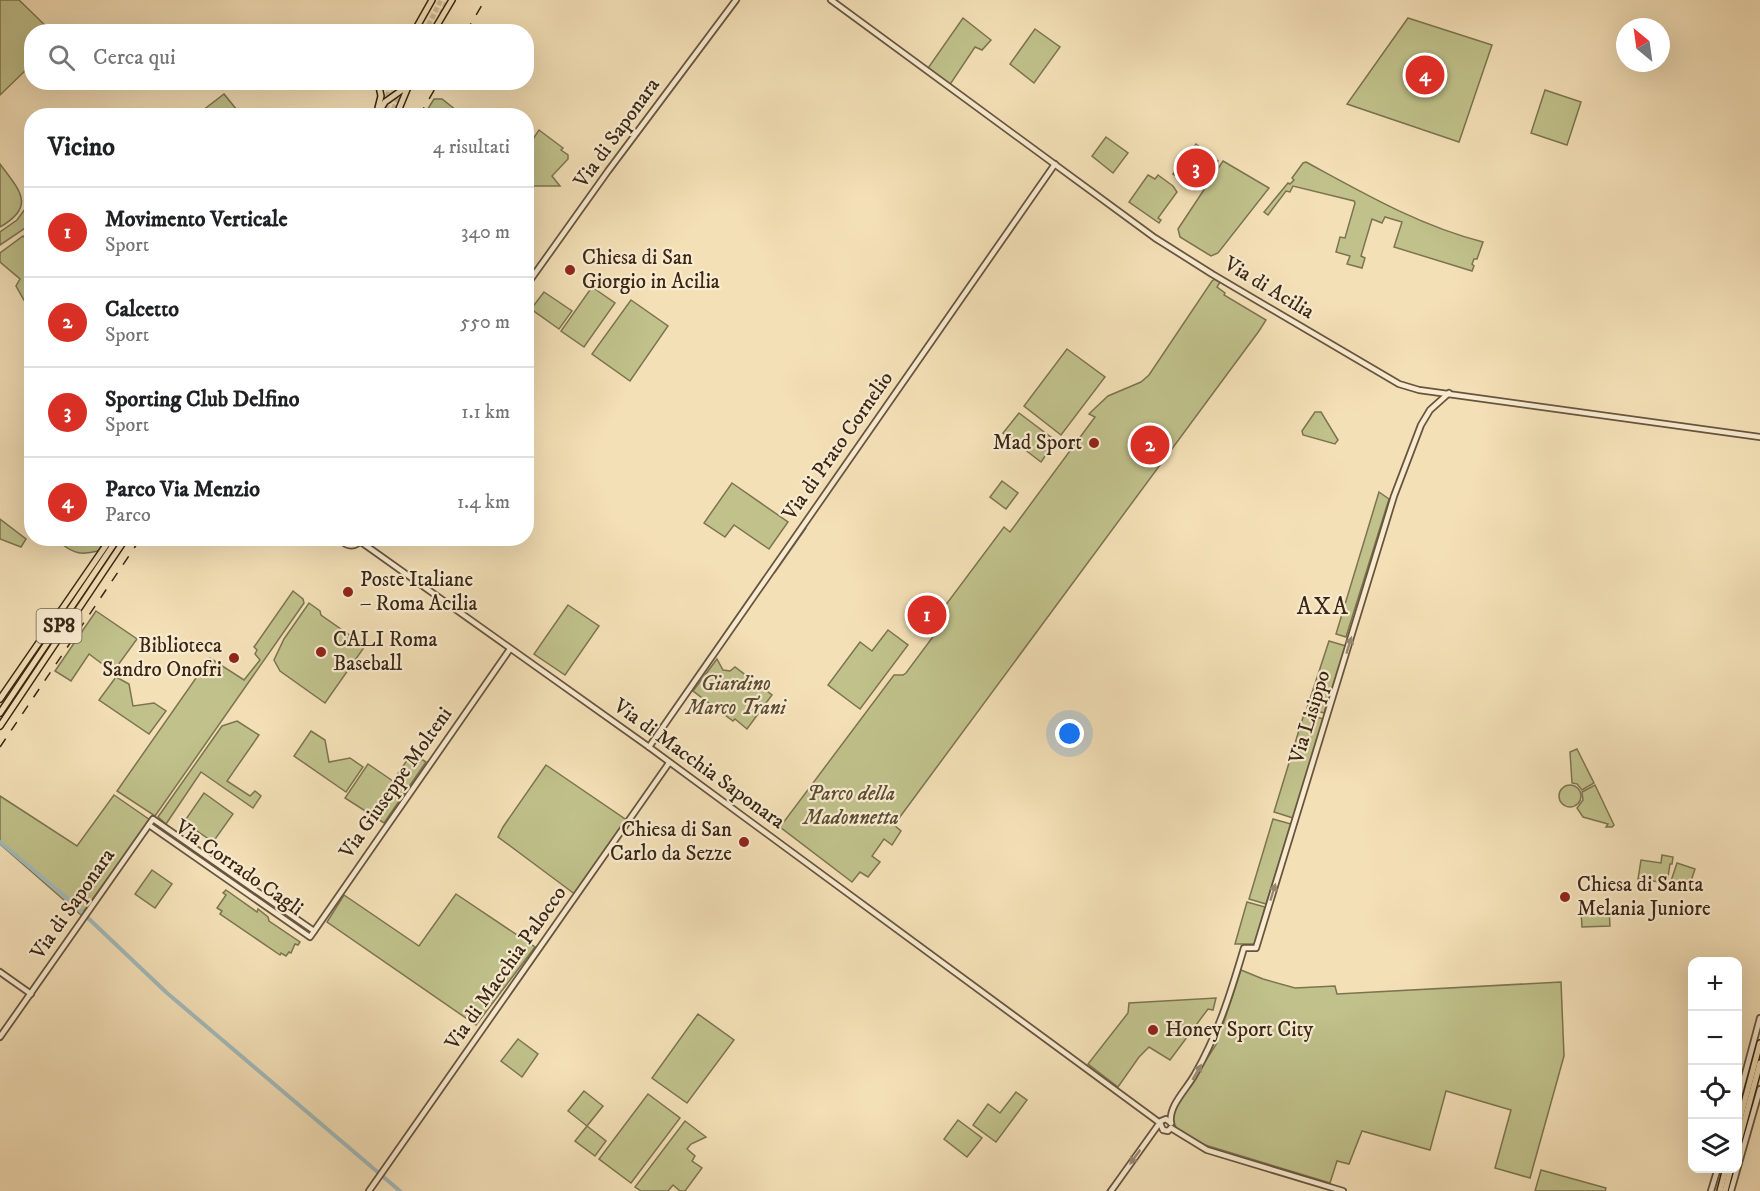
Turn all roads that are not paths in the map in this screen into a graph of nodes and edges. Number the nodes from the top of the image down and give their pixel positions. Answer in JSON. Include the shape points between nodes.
{"nodes":[{"id":1,"x":432,"y":0,"type":"edge"},
{"id":2,"x":452,"y":0,"type":"edge"},
{"id":3,"x":736,"y":0,"type":"edge"},
{"id":4,"x":831,"y":0,"type":"edge"},
{"id":5,"x":419,"y":24,"type":"edge"},
{"id":6,"x":440,"y":24,"type":"edge"},
{"id":7,"x":380,"y":90,"type":"edge"},
{"id":8,"x":383,"y":90,"type":"edge"},
{"id":9,"x":401,"y":90,"type":"edge"},
{"id":10,"x":407,"y":90,"type":"edge"},
{"id":11,"x":394,"y":95,"type":"junction"},
{"id":12,"x":378,"y":108,"type":"edge"},
{"id":13,"x":380,"y":108,"type":"edge"},
{"id":14,"x":399,"y":108,"type":"edge"},
{"id":15,"x":1055,"y":164,"type":"junction"},
{"id":16,"x":534,"y":275,"type":"edge"},
{"id":17,"x":1449,"y":393,"type":"junction"},
{"id":18,"x":1760,"y":437,"type":"edge"},
{"id":19,"x":1397,"y":490,"type":"junction"},
{"id":20,"x":1390,"y":491,"type":"dead end"},
{"id":21,"x":105,"y":546,"type":"edge"},
{"id":22,"x":113,"y":546,"type":"edge"},
{"id":23,"x":121,"y":546,"type":"edge"},
{"id":24,"x":370,"y":546,"type":"edge"},
{"id":25,"x":510,"y":649,"type":"junction"},
{"id":26,"x":518,"y":654,"type":"junction"},
{"id":27,"x":503,"y":658,"type":"junction"},
{"id":28,"x":0,"y":699,"type":"edge"},
{"id":29,"x":0,"y":713,"type":"edge"},
{"id":30,"x":0,"y":726,"type":"edge"},
{"id":31,"x":649,"y":747,"type":"junction"},
{"id":32,"x":669,"y":763,"type":"junction"},
{"id":33,"x":153,"y":819,"type":"joint"},
{"id":34,"x":149,"y":825,"type":"junction"},
{"id":35,"x":314,"y":931,"type":"junction"},
{"id":36,"x":310,"y":937,"type":"joint"},
{"id":37,"x":0,"y":972,"type":"edge"},
{"id":38,"x":31,"y":994,"type":"junction"},
{"id":39,"x":1760,"y":1018,"type":"edge"},
{"id":40,"x":0,"y":1037,"type":"edge"},
{"id":41,"x":1760,"y":1043,"type":"edge"},
{"id":42,"x":1760,"y":1063,"type":"edge"},
{"id":43,"x":1742,"y":1082,"type":"edge"},
{"id":44,"x":1760,"y":1089,"type":"edge"},
{"id":45,"x":1739,"y":1119,"type":"edge"},
{"id":46,"x":1160,"y":1123,"type":"junction"},
{"id":47,"x":1171,"y":1126,"type":"junction"},
{"id":48,"x":1742,"y":1127,"type":"edge"},
{"id":49,"x":1716,"y":1173,"type":"edge"},
{"id":50,"x":1725,"y":1173,"type":"edge"},
{"id":51,"x":1730,"y":1173,"type":"edge"},
{"id":52,"x":369,"y":1191,"type":"edge"},
{"id":53,"x":1111,"y":1191,"type":"edge"},
{"id":54,"x":1343,"y":1191,"type":"edge"},
{"id":55,"x":1711,"y":1191,"type":"edge"},
{"id":56,"x":1720,"y":1191,"type":"edge"},
{"id":57,"x":1725,"y":1191,"type":"edge"},
{"id":58,"x":1731,"y":1191,"type":"edge"}],
"edges":[{"from":1,"to":5,"type":"main road"},
{"from":2,"to":6,"type":"main road"},
{"from":3,"to":16,"type":"street","name":"Via di Saponara"},
{"from":4,"to":15,"type":"street","name":"Via di Acilia"},
{"from":7,"to":12,"type":"main road"},
{"from":8,"to":11,"type":"main road"},
{"from":9,"to":11,"type":"main road"},
{"from":10,"to":14,"type":"main road"},
{"from":11,"to":13,"type":"main road"},
{"from":15,"to":17,"type":"street","name":"Via di Acilia","via":[[1166,245],[1381,375],[1411,388]]},
{"from":15,"to":31,"type":"street","name":"Via di Prato Cornelio"},
{"from":17,"to":18,"type":"street","name":"Via di Acilia"},
{"from":17,"to":19,"type":"street","name":"Via Lisippo","via":[[1430,410],[1416,434]]},
{"from":19,"to":20,"type":"street"},
{"from":47,"to":19,"type":"street","name":"Via Lisippo","one_way":true,"via":[[1172,1110],[1214,1039],[1244,948],[1256,948]]},
{"from":21,"to":28,"type":"main road"},
{"from":22,"to":29,"type":"main road","number":"SP8"},
{"from":23,"to":30,"type":"main road"},
{"from":24,"to":25,"type":"street","name":"Via di Macchia Saponara"},
{"from":25,"to":26,"type":"street","name":"Via di Macchia Saponara"},
{"from":25,"to":27,"type":"street","name":"Via Giuseppe Molteni"},
{"from":26,"to":27,"type":"street"},
{"from":26,"to":31,"type":"street","name":"Via di Macchia Saponara"},
{"from":27,"to":35,"type":"street","name":"Via Giuseppe Molteni"},
{"from":31,"to":32,"type":"street","name":"Via di Macchia Saponara"},
{"from":32,"to":46,"type":"street","name":"Via di Macchia Saponara"},
{"from":32,"to":52,"type":"street","name":"Via di Macchia Palocco"},
{"from":33,"to":34,"type":"street","name":"Via di Saponara"},
{"from":33,"to":35,"type":"street","name":"Via Corrado Cagli"},
{"from":34,"to":36,"type":"street","name":"Via Corrado Cagli"},
{"from":34,"to":38,"type":"street","name":"Via di Saponara"},
{"from":35,"to":36,"type":"street","name":"Via Giuseppe Molteni"},
{"from":37,"to":38,"type":"street"},
{"from":38,"to":40,"type":"street","name":"Via di Saponara"},
{"from":39,"to":43,"type":"street"},
{"from":41,"to":45,"type":"main road"},
{"from":42,"to":48,"type":"main road"},
{"from":44,"to":58,"type":"street"},
{"from":46,"to":47,"type":"street","via":[[1166,1119]]},
{"from":46,"to":47,"type":"street","name":"Via di Macchia Saponara","via":[[1163,1130],[1168,1131]]},
{"from":46,"to":53,"type":"street","one_way":true},
{"from":47,"to":54,"type":"street","via":[[1209,1150]]},
{"from":49,"to":55,"type":"street"},
{"from":50,"to":56,"type":"main road"},
{"from":51,"to":57,"type":"main road"}]}
